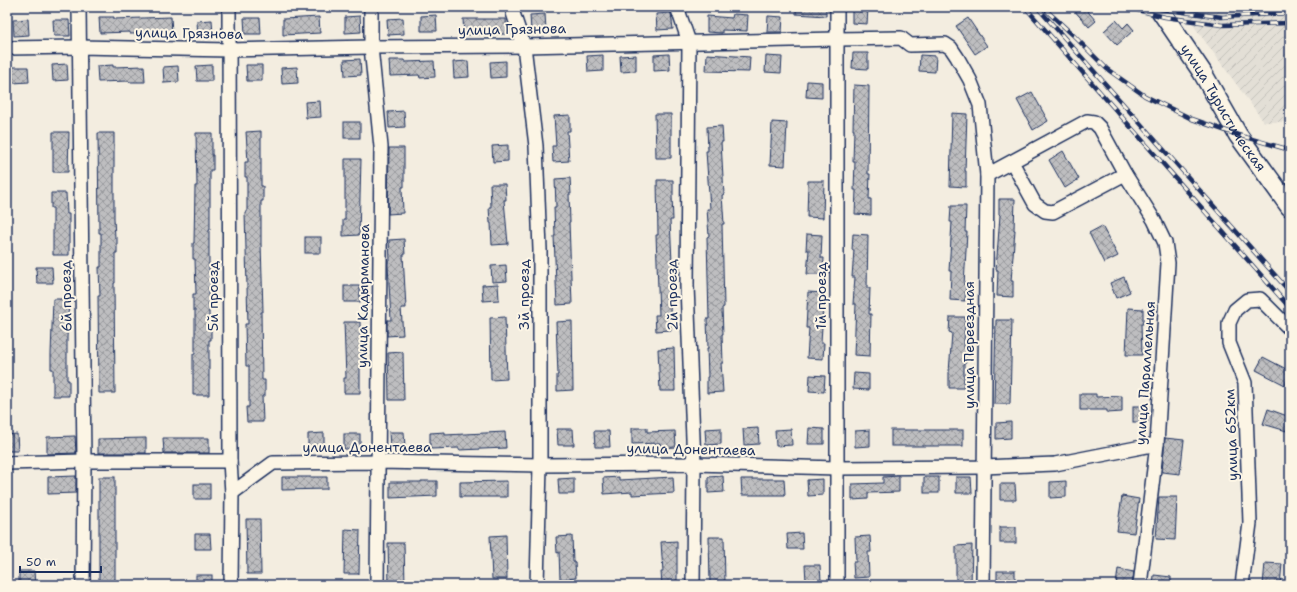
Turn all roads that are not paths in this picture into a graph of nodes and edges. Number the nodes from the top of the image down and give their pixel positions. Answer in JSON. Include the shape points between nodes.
{"nodes":[{"id":1,"x":79,"y":7,"type":"edge"},
{"id":2,"x":229,"y":7,"type":"edge"},
{"id":3,"x":371,"y":7,"type":"edge"},
{"id":4,"x":514,"y":7,"type":"edge"},
{"id":5,"x":677,"y":7,"type":"edge"},
{"id":6,"x":837,"y":7,"type":"edge"},
{"id":7,"x":1158,"y":7,"type":"edge"},
{"id":8,"x":837,"y":39,"type":"junction"},
{"id":9,"x":689,"y":42,"type":"junction"},
{"id":10,"x":524,"y":46,"type":"junction"},
{"id":11,"x":79,"y":47,"type":"junction"},
{"id":12,"x":370,"y":47,"type":"junction"},
{"id":13,"x":7,"y":48,"type":"edge"},
{"id":14,"x":229,"y":50,"type":"junction"},
{"id":15,"x":980,"y":105,"type":"joint"},
{"id":16,"x":1012,"y":162,"type":"junction"},
{"id":17,"x":1125,"y":174,"type":"junction"},
{"id":18,"x":986,"y":176,"type":"junction"},
{"id":19,"x":1290,"y":207,"type":"edge"},
{"id":20,"x":1290,"y":328,"type":"edge"},
{"id":21,"x":1157,"y":444,"type":"junction"},
{"id":22,"x":84,"y":461,"type":"junction"},
{"id":23,"x":230,"y":461,"type":"junction"},
{"id":24,"x":378,"y":462,"type":"junction"},
{"id":25,"x":7,"y":463,"type":"edge"},
{"id":26,"x":694,"y":464,"type":"junction"},
{"id":27,"x":540,"y":465,"type":"junction"},
{"id":28,"x":984,"y":467,"type":"junction"},
{"id":29,"x":837,"y":468,"type":"junction"},
{"id":30,"x":232,"y":493,"type":"junction"},
{"id":31,"x":83,"y":585,"type":"edge"},
{"id":32,"x":231,"y":585,"type":"edge"},
{"id":33,"x":376,"y":585,"type":"edge"},
{"id":34,"x":537,"y":585,"type":"edge"},
{"id":35,"x":693,"y":585,"type":"edge"},
{"id":36,"x":837,"y":585,"type":"edge"},
{"id":37,"x":983,"y":585,"type":"edge"},
{"id":38,"x":1140,"y":585,"type":"edge"},
{"id":39,"x":1242,"y":585,"type":"edge"}],
"edges":[{"from":1,"to":11,"type":"street","name":"6й проезд"},
{"from":2,"to":14,"type":"street","name":"5й проезд"},
{"from":3,"to":12,"type":"street","name":"улица Кадырманова"},
{"from":4,"to":10,"type":"street","name":"3й проезд"},
{"from":5,"to":9,"type":"street","name":"2й проезд"},
{"from":6,"to":8,"type":"street","name":"1й проезд"},
{"from":7,"to":19,"type":"street","name":"улица Туристическая","via":[[1202,72],[1238,135]]},
{"from":8,"to":9,"type":"street","name":"улица Грязнова"},
{"from":8,"to":15,"type":"street","name":"улица Грязнова","via":[[901,38],[910,45],[944,44],[957,56]]},
{"from":8,"to":29,"type":"street","name":"1й проезд"},
{"from":9,"to":10,"type":"street","name":"улица Грязнова"},
{"from":9,"to":26,"type":"street","name":"2й проезд","via":[[687,286]]},
{"from":10,"to":12,"type":"street","name":"улица Грязнова"},
{"from":10,"to":27,"type":"street","name":"3й проезд","via":[[536,146],[540,242]]},
{"from":11,"to":13,"type":"street","name":"улица Грязнова"},
{"from":11,"to":14,"type":"street","name":"улица Грязнова"},
{"from":11,"to":22,"type":"street","name":"6й проезд"},
{"from":12,"to":14,"type":"street","name":"улица Грязнова"},
{"from":12,"to":24,"type":"street","name":"улица Кадырманова","via":[[381,147]]},
{"from":14,"to":23,"type":"street","name":"5й проезд"},
{"from":15,"to":18,"type":"street","name":"улица Переездная"},
{"from":16,"to":17,"type":"street","via":[[1035,204],[1045,211],[1053,212]]},
{"from":16,"to":17,"type":"street","name":"улица Параллельная","via":[[1088,121],[1094,122],[1100,128]]},
{"from":16,"to":18,"type":"street"},
{"from":17,"to":21,"type":"street","name":"улица Параллельная","via":[[1154,220],[1165,243],[1168,262]]},
{"from":18,"to":28,"type":"street","name":"улица Переездная"},
{"from":20,"to":39,"type":"street","name":"улица 652км","via":[[1260,300],[1247,300],[1236,310],[1229,324],[1229,343],[1245,383],[1250,523]]},
{"from":21,"to":28,"type":"street","name":"улица Донентаева","via":[[1055,464]]},
{"from":21,"to":38,"type":"street","name":"улица Параллельная"},
{"from":22,"to":23,"type":"street"},
{"from":22,"to":25,"type":"street"},
{"from":22,"to":31,"type":"street","name":"6й проезд"},
{"from":23,"to":30,"type":"street","name":"5й проезд"},
{"from":24,"to":27,"type":"street","name":"улица Донентаева"},
{"from":24,"to":30,"type":"street","name":"улица Донентаева","via":[[273,463]]},
{"from":24,"to":33,"type":"street","name":"улица Кадырманова"},
{"from":26,"to":27,"type":"street","name":"улица Донентаева"},
{"from":26,"to":29,"type":"street","name":"улица Донентаева"},
{"from":26,"to":35,"type":"street","name":"2й проезд"},
{"from":27,"to":34,"type":"street","name":"3й проезд"},
{"from":28,"to":29,"type":"street","name":"улица Донентаева"},
{"from":28,"to":37,"type":"street","name":"улица Переездная"},
{"from":29,"to":36,"type":"street","name":"1й проезд"},
{"from":30,"to":32,"type":"street","name":"5й проезд"}]}
